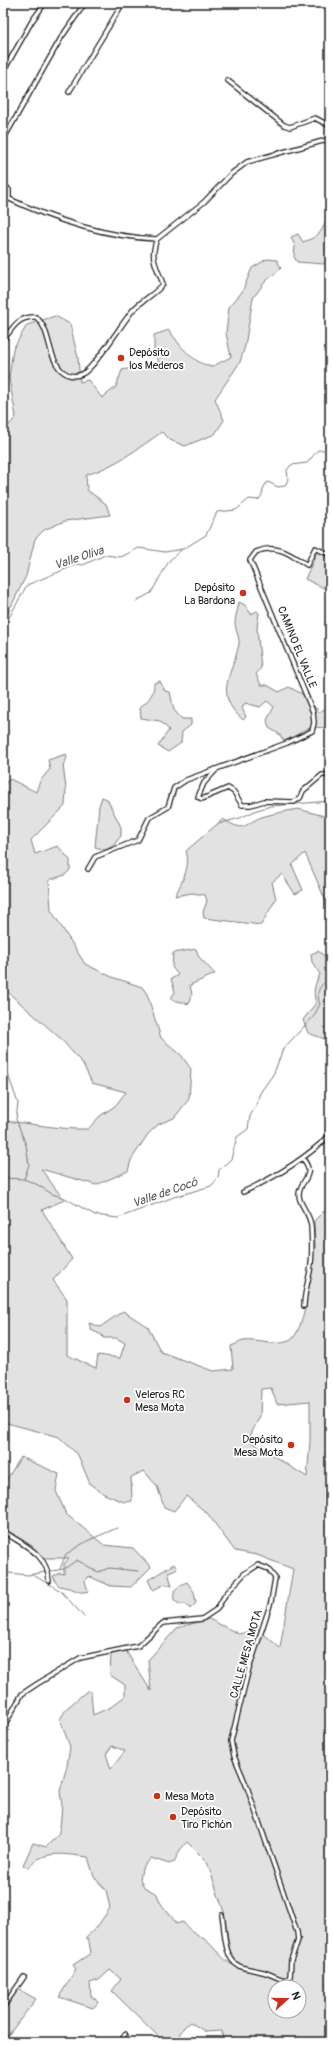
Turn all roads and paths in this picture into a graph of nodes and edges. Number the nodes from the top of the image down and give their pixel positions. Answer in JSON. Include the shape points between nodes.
{"nodes":[{"id":1,"x":45,"y":3,"type":"edge"},
{"id":2,"x":85,"y":3,"type":"edge"},
{"id":3,"x":123,"y":3,"type":"edge"},
{"id":4,"x":3,"y":72,"type":"edge"},
{"id":5,"x":227,"y":80,"type":"dead end"},
{"id":6,"x":70,"y":92,"type":"dead end"},
{"id":7,"x":330,"y":126,"type":"edge"},
{"id":8,"x":330,"y":139,"type":"edge"},
{"id":9,"x":3,"y":140,"type":"edge"},
{"id":10,"x":3,"y":183,"type":"edge"},
{"id":11,"x":3,"y":196,"type":"edge"},
{"id":12,"x":9,"y":199,"type":"junction"},
{"id":13,"x":157,"y":239,"type":"junction"},
{"id":14,"x":3,"y":340,"type":"edge"},
{"id":15,"x":330,"y":555,"type":"edge"},
{"id":16,"x":216,"y":770,"type":"junction"},
{"id":17,"x":330,"y":775,"type":"edge"},
{"id":18,"x":88,"y":869,"type":"dead end"},
{"id":19,"x":330,"y":1135,"type":"edge"},
{"id":20,"x":303,"y":1159,"type":"junction"},
{"id":21,"x":243,"y":1192,"type":"dead end"},
{"id":22,"x":304,"y":1306,"type":"dead end"},
{"id":23,"x":3,"y":1531,"type":"edge"},
{"id":24,"x":49,"y":1580,"type":"dead end"},
{"id":25,"x":3,"y":1728,"type":"edge"},
{"id":26,"x":222,"y":1915,"type":"dead end"},
{"id":27,"x":24,"y":1977,"type":"dead end"},
{"id":28,"x":3,"y":2007,"type":"edge"},
{"id":29,"x":125,"y":2034,"type":"dead end"},
{"id":30,"x":121,"y":2042,"type":"edge"}],
"edges":[{"from":1,"to":4,"type":"street"},
{"from":2,"to":9,"type":"street","via":[[61,38]]},
{"from":3,"to":6,"type":"street"},
{"from":5,"to":7,"type":"street","via":[[284,124],[290,126],[315,118]]},
{"from":8,"to":13,"type":"street","via":[[247,162],[231,174],[204,202]]},
{"from":10,"to":12,"type":"street","via":[[9,190]]},
{"from":11,"to":12,"type":"street"},
{"from":12,"to":13,"type":"street","via":[[50,216],[105,232],[128,238]]},
{"from":13,"to":14,"type":"street","via":[[153,256],[163,284],[133,310],[83,374],[66,375],[55,363],[43,325],[36,317],[18,321]]},
{"from":15,"to":16,"type":"street","name":"CAMINO EL VALLE","via":[[315,548],[308,565],[280,549],[272,548],[256,552],[250,560],[313,712],[314,723],[312,731],[287,744]]},
{"from":16,"to":17,"type":"street","via":[[204,783],[198,797],[202,799],[228,788],[234,792],[242,805],[264,801],[294,802],[322,775]]},
{"from":16,"to":18,"type":"street","via":[[186,780],[174,788],[168,807],[149,818],[138,840],[95,857]]},
{"from":19,"to":20,"type":"street"},
{"from":20,"to":21,"type":"street","via":[[273,1178]]},
{"from":20,"to":22,"type":"street","via":[[309,1170],[299,1192],[299,1199],[309,1214],[312,1228],[311,1261]]},
{"from":23,"to":24,"type":"street","via":[[28,1547],[43,1561]]},
{"from":25,"to":26,"type":"street","name":"CALLE MESA MOTA","via":[[22,1694],[80,1658],[138,1646],[163,1623],[202,1619],[217,1609],[225,1595],[251,1568],[258,1565],[268,1569],[275,1578],[274,1588],[248,1672],[231,1741],[234,1756],[297,1932],[298,1940],[291,1960],[290,1976],[286,1980],[279,1979],[234,1962],[228,1953]]},
{"from":27,"to":28,"type":"street"},
{"from":29,"to":30,"type":"street"}]}
